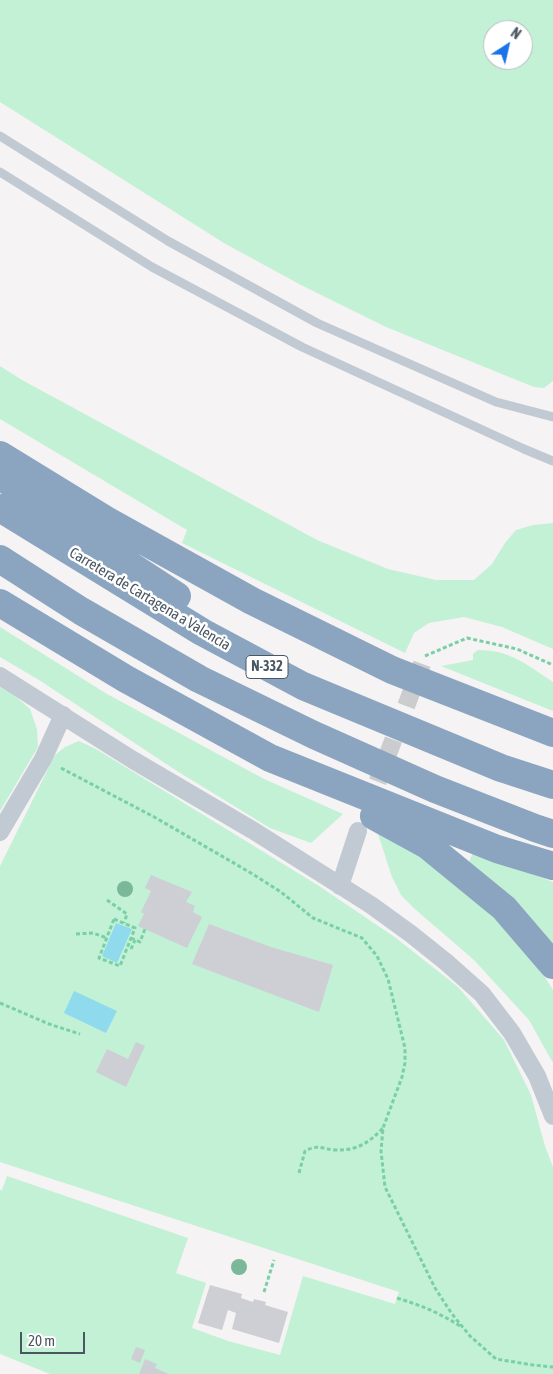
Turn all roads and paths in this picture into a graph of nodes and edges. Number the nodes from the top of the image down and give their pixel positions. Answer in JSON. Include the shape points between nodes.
{"nodes":[{"id":1,"x":0,"y":136,"type":"edge"},
{"id":2,"x":0,"y":172,"type":"edge"},
{"id":3,"x":553,"y":416,"type":"edge"},
{"id":4,"x":0,"y":456,"type":"edge"},
{"id":5,"x":553,"y":461,"type":"edge"},
{"id":6,"x":0,"y":475,"type":"edge"},
{"id":7,"x":0,"y":508,"type":"edge"},
{"id":8,"x":0,"y":559,"type":"edge"},
{"id":9,"x":0,"y":603,"type":"edge"},
{"id":10,"x":425,"y":656,"type":"dead end"},
{"id":11,"x":553,"y":665,"type":"edge"},
{"id":12,"x":0,"y":676,"type":"edge"},
{"id":13,"x":63,"y":715,"type":"junction"},
{"id":14,"x":553,"y":732,"type":"edge"},
{"id":15,"x":270,"y":758,"type":"junction"},
{"id":16,"x":43,"y":759,"type":"junction"},
{"id":17,"x":501,"y":768,"type":"junction"},
{"id":18,"x":553,"y":785,"type":"edge"},
{"id":19,"x":358,"y":831,"type":"dead end"},
{"id":20,"x":0,"y":832,"type":"edge"},
{"id":21,"x":553,"y":834,"type":"edge"},
{"id":22,"x":553,"y":866,"type":"edge"},
{"id":23,"x":340,"y":886,"type":"junction"},
{"id":24,"x":107,"y":900,"type":"dead end"},
{"id":25,"x":124,"y":923,"type":"junction"},
{"id":26,"x":145,"y":929,"type":"dead end"},
{"id":27,"x":76,"y":934,"type":"dead end"},
{"id":28,"x":107,"y":938,"type":"junction"},
{"id":29,"x":133,"y":939,"type":"junction"},
{"id":30,"x":131,"y":949,"type":"dead end"},
{"id":31,"x":553,"y":965,"type":"edge"},
{"id":32,"x":0,"y":1003,"type":"edge"},
{"id":33,"x":80,"y":1034,"type":"dead end"},
{"id":34,"x":553,"y":1116,"type":"edge"},
{"id":35,"x":383,"y":1128,"type":"junction"},
{"id":36,"x":299,"y":1172,"type":"dead end"},
{"id":37,"x":274,"y":1260,"type":"dead end"},
{"id":38,"x":264,"y":1292,"type":"dead end"},
{"id":39,"x":397,"y":1298,"type":"dead end"},
{"id":40,"x":463,"y":1328,"type":"junction"},
{"id":41,"x":553,"y":1367,"type":"edge"}],
"edges":[{"from":1,"to":3,"type":"lane","via":[[168,241],[317,323],[496,402]]},
{"from":2,"to":5,"type":"lane","via":[[152,267],[302,347]]},
{"from":4,"to":14,"type":"highway","via":[[106,520],[252,601],[392,670]]},
{"from":6,"to":17,"type":"highway","number":"N-332","via":[[206,614],[311,673]]},
{"from":7,"to":17,"type":"highway","name":"Carretera de Cartagena a Valencia","number":"N-332","via":[[202,632],[303,686]]},
{"from":8,"to":21,"type":"highway","number":"N-332","via":[[199,679],[426,785]]},
{"from":9,"to":15,"type":"highway","via":[[126,679]]},
{"from":10,"to":11,"type":"path","via":[[467,638],[517,649]]},
{"from":12,"to":13,"type":"street"},
{"from":13,"to":16,"type":"street"},
{"from":13,"to":23,"type":"street"},
{"from":15,"to":22,"type":"highway","via":[[497,849]]},
{"from":15,"to":31,"type":"highway","via":[[427,845],[504,908]]},
{"from":16,"to":20,"type":"street"},
{"from":16,"to":35,"type":"path","via":[[156,818],[250,873],[281,892],[313,918],[362,938],[378,956],[388,979],[406,1048],[402,1077]]},
{"from":17,"to":18,"type":"highway","name":"Carretera de Cartagena a Valencia","number":"N-332"},
{"from":19,"to":23,"type":"street"},
{"from":23,"to":34,"type":"street","via":[[411,934],[482,994],[512,1033],[533,1069]]},
{"from":24,"to":25,"type":"path","via":[[127,914]]},
{"from":25,"to":28,"type":"path","via":[[114,919]]},
{"from":25,"to":29,"type":"path","via":[[135,928]]},
{"from":26,"to":29,"type":"path","via":[[140,942]]},
{"from":27,"to":28,"type":"path","via":[[93,933]]},
{"from":28,"to":29,"type":"path","via":[[99,958],[120,966]]},
{"from":29,"to":30,"type":"path"},
{"from":32,"to":33,"type":"path"},
{"from":35,"to":36,"type":"path","via":[[358,1147],[336,1150],[313,1147],[305,1151]]},
{"from":35,"to":40,"type":"path","via":[[381,1151],[385,1188],[435,1288]]},
{"from":37,"to":38,"type":"path"},
{"from":39,"to":40,"type":"path","via":[[446,1317]]},
{"from":40,"to":41,"type":"path","via":[[496,1359]]}]}
